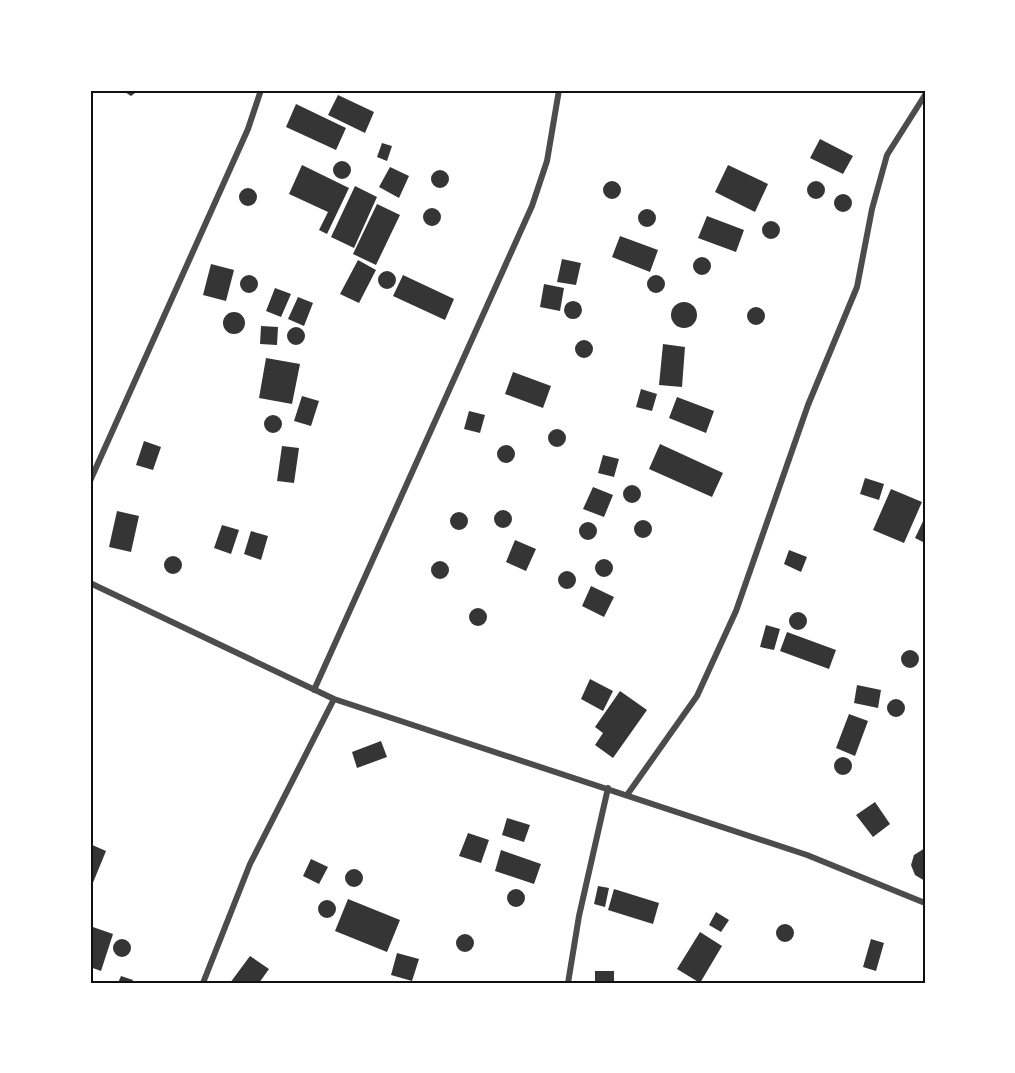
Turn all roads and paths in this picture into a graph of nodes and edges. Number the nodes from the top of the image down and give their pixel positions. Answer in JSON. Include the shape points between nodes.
{"nodes":[{"id":1,"x":261,"y":90,"type":"edge"},
{"id":2,"x":559,"y":90,"type":"edge"},
{"id":3,"x":925,"y":95,"type":"edge"},
{"id":4,"x":90,"y":481,"type":"edge"},
{"id":5,"x":90,"y":583,"type":"edge"},
{"id":6,"x":314,"y":690,"type":"junction"},
{"id":7,"x":334,"y":699,"type":"junction"},
{"id":8,"x":608,"y":789,"type":"junction"},
{"id":9,"x":627,"y":795,"type":"junction"},
{"id":10,"x":925,"y":903,"type":"edge"},
{"id":11,"x":203,"y":983,"type":"edge"},
{"id":12,"x":568,"y":983,"type":"edge"}],
"edges":[{"from":1,"to":4,"type":"street","via":[[248,129]]},
{"from":2,"to":6,"type":"street","via":[[547,161],[532,206]]},
{"from":3,"to":9,"type":"street","via":[[887,155],[857,287],[808,405],[736,611],[698,696]]},
{"from":5,"to":6,"type":"street"},
{"from":6,"to":7,"type":"street"},
{"from":7,"to":8,"type":"street"},
{"from":7,"to":11,"type":"street","via":[[250,864]]},
{"from":8,"to":9,"type":"street"},
{"from":8,"to":12,"type":"street"},
{"from":9,"to":10,"type":"street","via":[[807,855]]}]}
